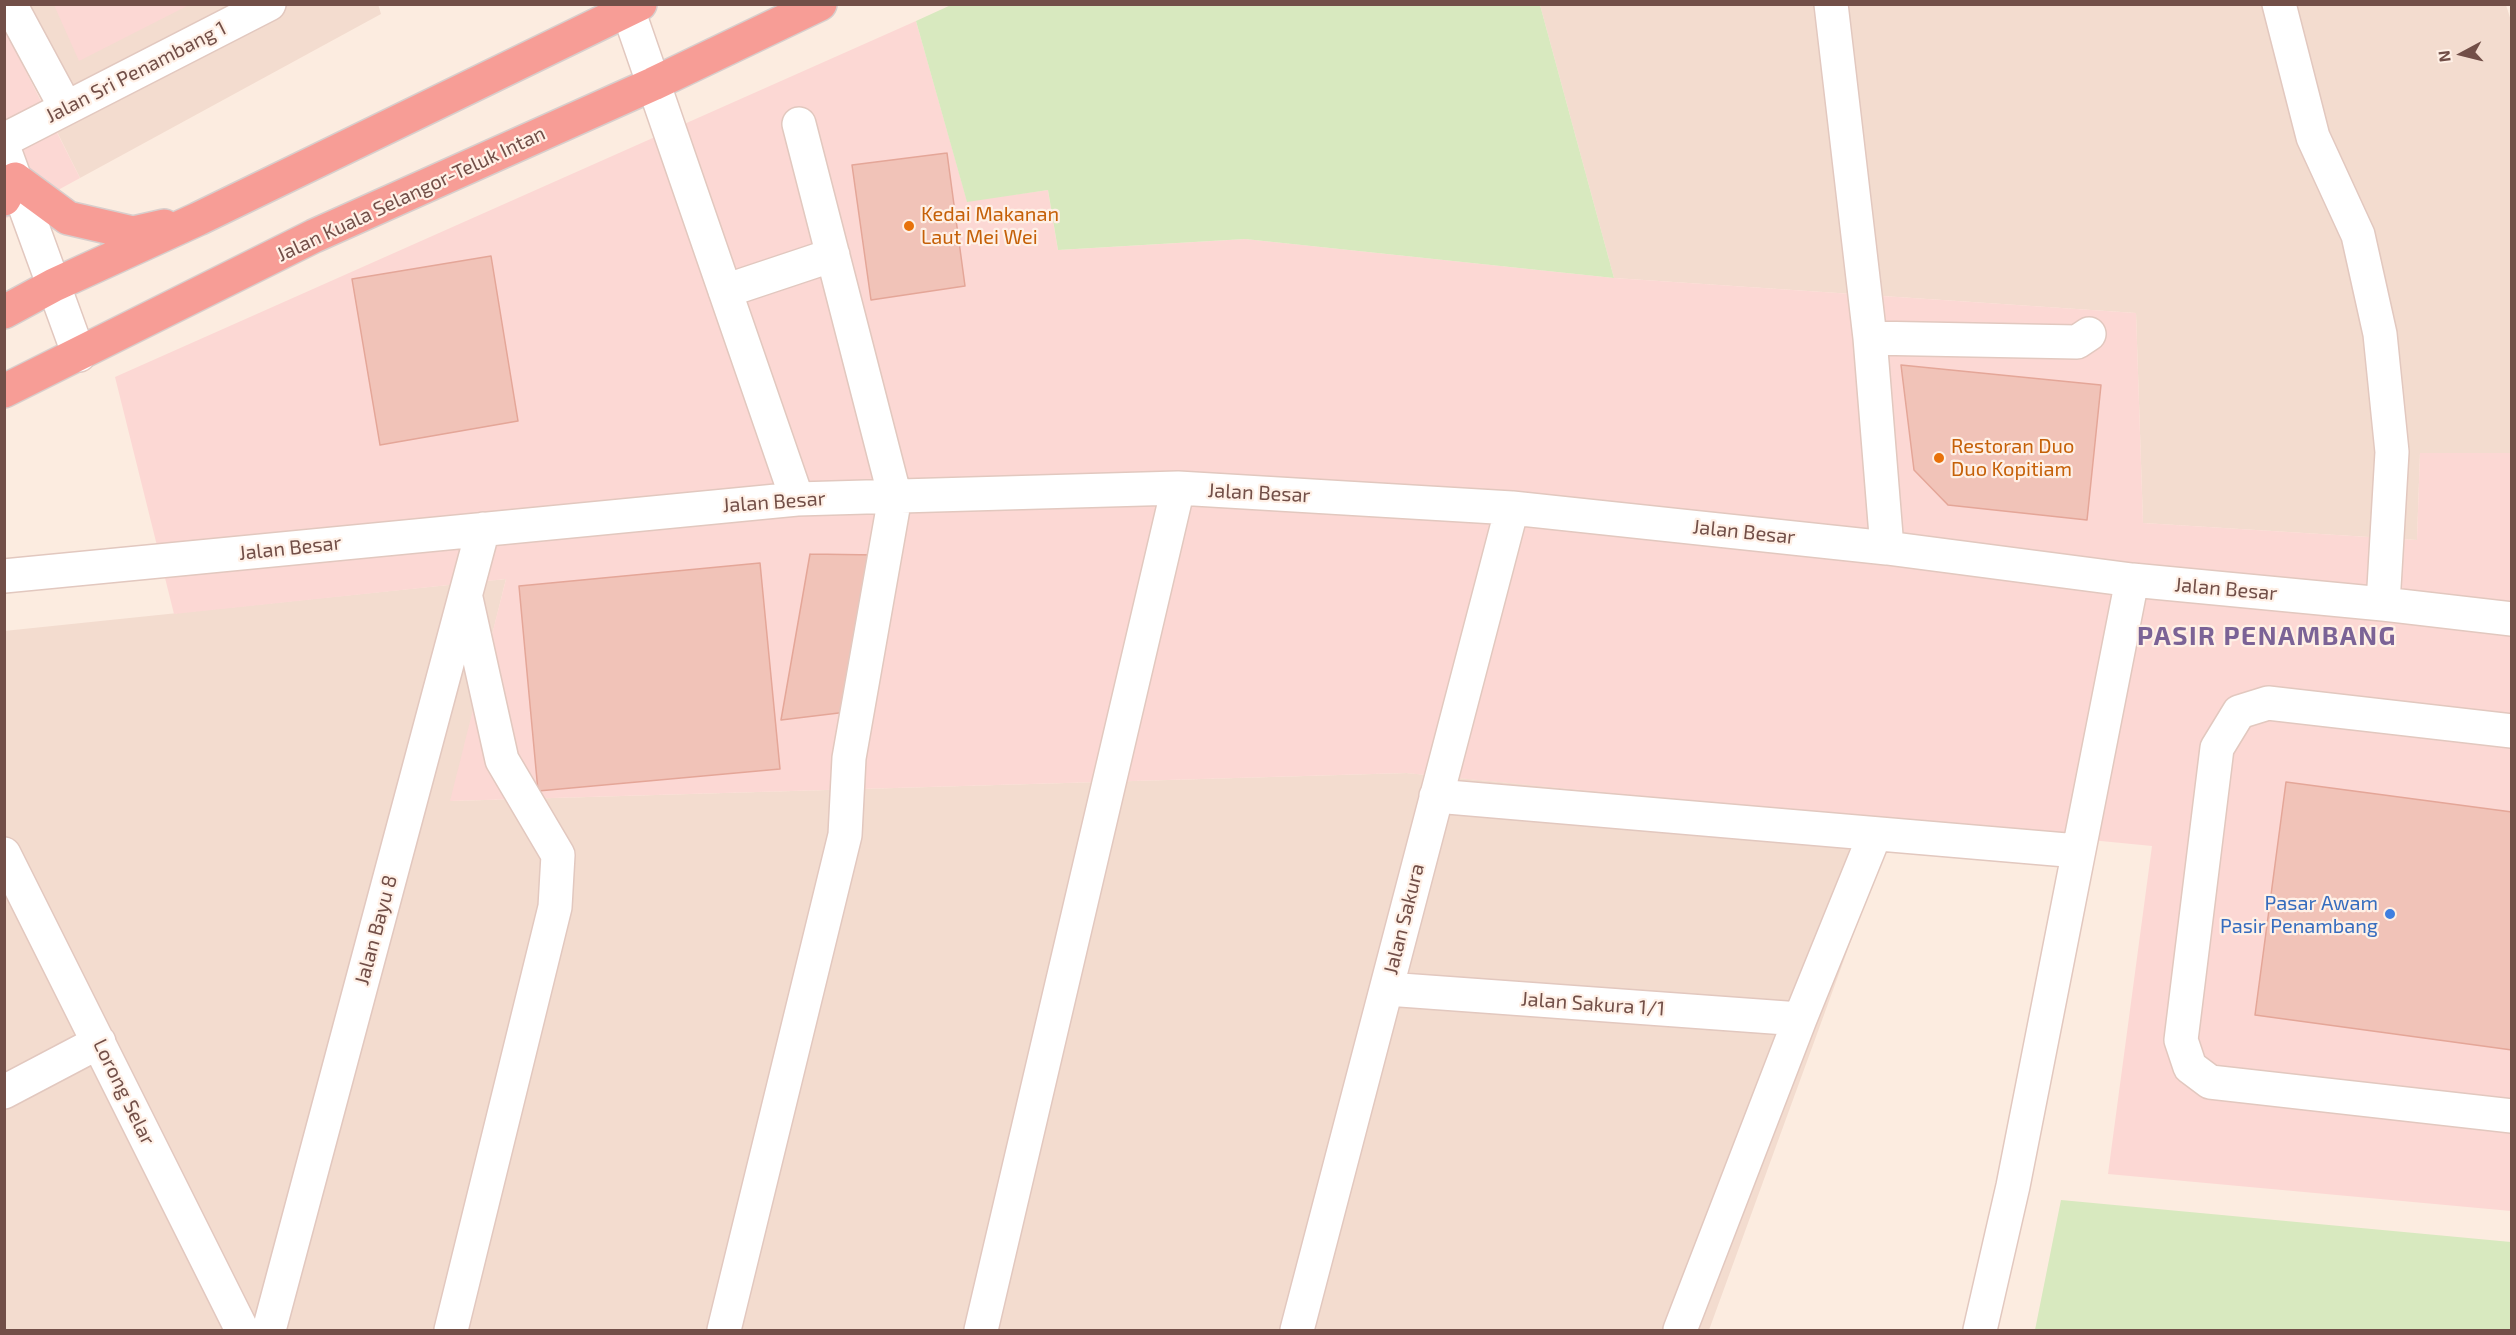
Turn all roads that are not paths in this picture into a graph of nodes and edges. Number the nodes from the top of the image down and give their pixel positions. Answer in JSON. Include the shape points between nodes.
{"nodes":[{"id":1,"x":10,"y":4,"type":"edge"},
{"id":2,"x":268,"y":4,"type":"edge"},
{"id":3,"x":820,"y":4,"type":"edge"},
{"id":4,"x":1831,"y":4,"type":"edge"},
{"id":5,"x":2279,"y":4,"type":"edge"},
{"id":6,"x":631,"y":6,"type":"edge"},
{"id":7,"x":653,"y":84,"type":"junction"},
{"id":8,"x":66,"y":108,"type":"junction"},
{"id":9,"x":799,"y":124,"type":"dead end"},
{"id":10,"x":4,"y":140,"type":"edge"},
{"id":11,"x":4,"y":149,"type":"edge"},
{"id":12,"x":10,"y":189,"type":"edge"},
{"id":13,"x":198,"y":219,"type":"junction"},
{"id":14,"x":833,"y":255,"type":"junction"},
{"id":15,"x":54,"y":285,"type":"junction"},
{"id":16,"x":725,"y":291,"type":"junction"},
{"id":17,"x":4,"y":312,"type":"edge"},
{"id":18,"x":2089,"y":334,"type":"dead end"},
{"id":19,"x":1870,"y":338,"type":"junction"},
{"id":20,"x":79,"y":355,"type":"junction"},
{"id":21,"x":4,"y":391,"type":"edge"},
{"id":22,"x":1178,"y":488,"type":"junction"},
{"id":23,"x":895,"y":497,"type":"junction"},
{"id":24,"x":797,"y":499,"type":"junction"},
{"id":25,"x":1512,"y":508,"type":"junction"},
{"id":26,"x":483,"y":529,"type":"junction"},
{"id":27,"x":1887,"y":548,"type":"junction"},
{"id":28,"x":4,"y":576,"type":"edge"},
{"id":29,"x":2132,"y":580,"type":"junction"},
{"id":30,"x":465,"y":593,"type":"junction"},
{"id":31,"x":2383,"y":604,"type":"junction"},
{"id":32,"x":2511,"y":620,"type":"edge"},
{"id":33,"x":2511,"y":731,"type":"edge"},
{"id":34,"x":1436,"y":795,"type":"junction"},
{"id":35,"x":1875,"y":834,"type":"junction"},
{"id":36,"x":2078,"y":851,"type":"junction"},
{"id":37,"x":4,"y":854,"type":"edge"},
{"id":38,"x":1386,"y":989,"type":"junction"},
{"id":39,"x":1800,"y":1019,"type":"junction"},
{"id":40,"x":99,"y":1042,"type":"junction"},
{"id":41,"x":4,"y":1092,"type":"edge"},
{"id":42,"x":2511,"y":1116,"type":"edge"},
{"id":43,"x":242,"y":1330,"type":"edge"},
{"id":44,"x":269,"y":1330,"type":"edge"},
{"id":45,"x":451,"y":1330,"type":"edge"},
{"id":46,"x":724,"y":1330,"type":"edge"},
{"id":47,"x":981,"y":1330,"type":"edge"},
{"id":48,"x":1297,"y":1330,"type":"edge"},
{"id":49,"x":1680,"y":1330,"type":"edge"},
{"id":50,"x":1980,"y":1330,"type":"edge"}],
"edges":[{"from":1,"to":8,"type":"street"},
{"from":2,"to":8,"type":"street","name":"Jalan Sri Penambang 1"},
{"from":3,"to":7,"type":"highway","name":"Jalan Kuala Selangor-Teluk Intan"},
{"from":4,"to":19,"type":"street"},
{"from":5,"to":31,"type":"street","via":[[2313,137],[2358,235],[2380,334],[2392,452]]},
{"from":6,"to":7,"type":"street"},
{"from":6,"to":13,"type":"highway"},
{"from":7,"to":16,"type":"street"},
{"from":7,"to":20,"type":"highway","name":"Jalan Kuala Selangor-Teluk Intan","via":[[314,236]]},
{"from":8,"to":10,"type":"street","name":"Jalan Sri Penambang 1"},
{"from":9,"to":14,"type":"street"},
{"from":11,"to":12,"type":"street"},
{"from":12,"to":13,"type":"highway","via":[[68,219],[133,233]]},
{"from":12,"to":15,"type":"street"},
{"from":13,"to":15,"type":"highway"},
{"from":14,"to":16,"type":"street"},
{"from":14,"to":23,"type":"street"},
{"from":15,"to":17,"type":"highway"},
{"from":15,"to":20,"type":"street"},
{"from":16,"to":24,"type":"street"},
{"from":18,"to":19,"type":"street","via":[[2077,342]]},
{"from":19,"to":27,"type":"street"},
{"from":20,"to":21,"type":"highway","name":"Jalan Kuala Selangor-Teluk Intan"},
{"from":22,"to":23,"type":"street","name":"Jalan Besar"},
{"from":22,"to":25,"type":"street","name":"Jalan Besar"},
{"from":22,"to":47,"type":"street"},
{"from":23,"to":24,"type":"street","name":"Jalan Besar"},
{"from":23,"to":46,"type":"street","via":[[849,758],[845,835]]},
{"from":24,"to":26,"type":"street","name":"Jalan Besar"},
{"from":25,"to":27,"type":"street","name":"Jalan Besar"},
{"from":25,"to":34,"type":"street","name":"Jalan Sakura"},
{"from":26,"to":28,"type":"street","name":"Jalan Besar"},
{"from":26,"to":30,"type":"street","name":"Jalan Bayu 8"},
{"from":27,"to":29,"type":"street","name":"Jalan Besar"},
{"from":29,"to":31,"type":"street","name":"Jalan Besar"},
{"from":29,"to":36,"type":"street"},
{"from":30,"to":44,"type":"street","name":"Jalan Bayu 8"},
{"from":30,"to":45,"type":"street","via":[[502,760],[558,855],[555,907]]},
{"from":31,"to":32,"type":"street","name":"Jalan Besar"},
{"from":33,"to":42,"type":"street","via":[[2268,703],[2239,712],[2217,748],[2181,1040],[2190,1067],[2210,1082]]},
{"from":34,"to":35,"type":"street"},
{"from":34,"to":38,"type":"street","name":"Jalan Sakura"},
{"from":35,"to":36,"type":"street"},
{"from":35,"to":39,"type":"street"},
{"from":36,"to":50,"type":"street","via":[[2013,1186]]},
{"from":37,"to":40,"type":"street","name":"Lorong Selar"},
{"from":38,"to":39,"type":"street","name":"Jalan Sakura 1/1"},
{"from":38,"to":48,"type":"street","name":"Jalan Sakura"},
{"from":39,"to":49,"type":"street"},
{"from":40,"to":41,"type":"street"},
{"from":40,"to":43,"type":"street","name":"Lorong Selar"}]}
